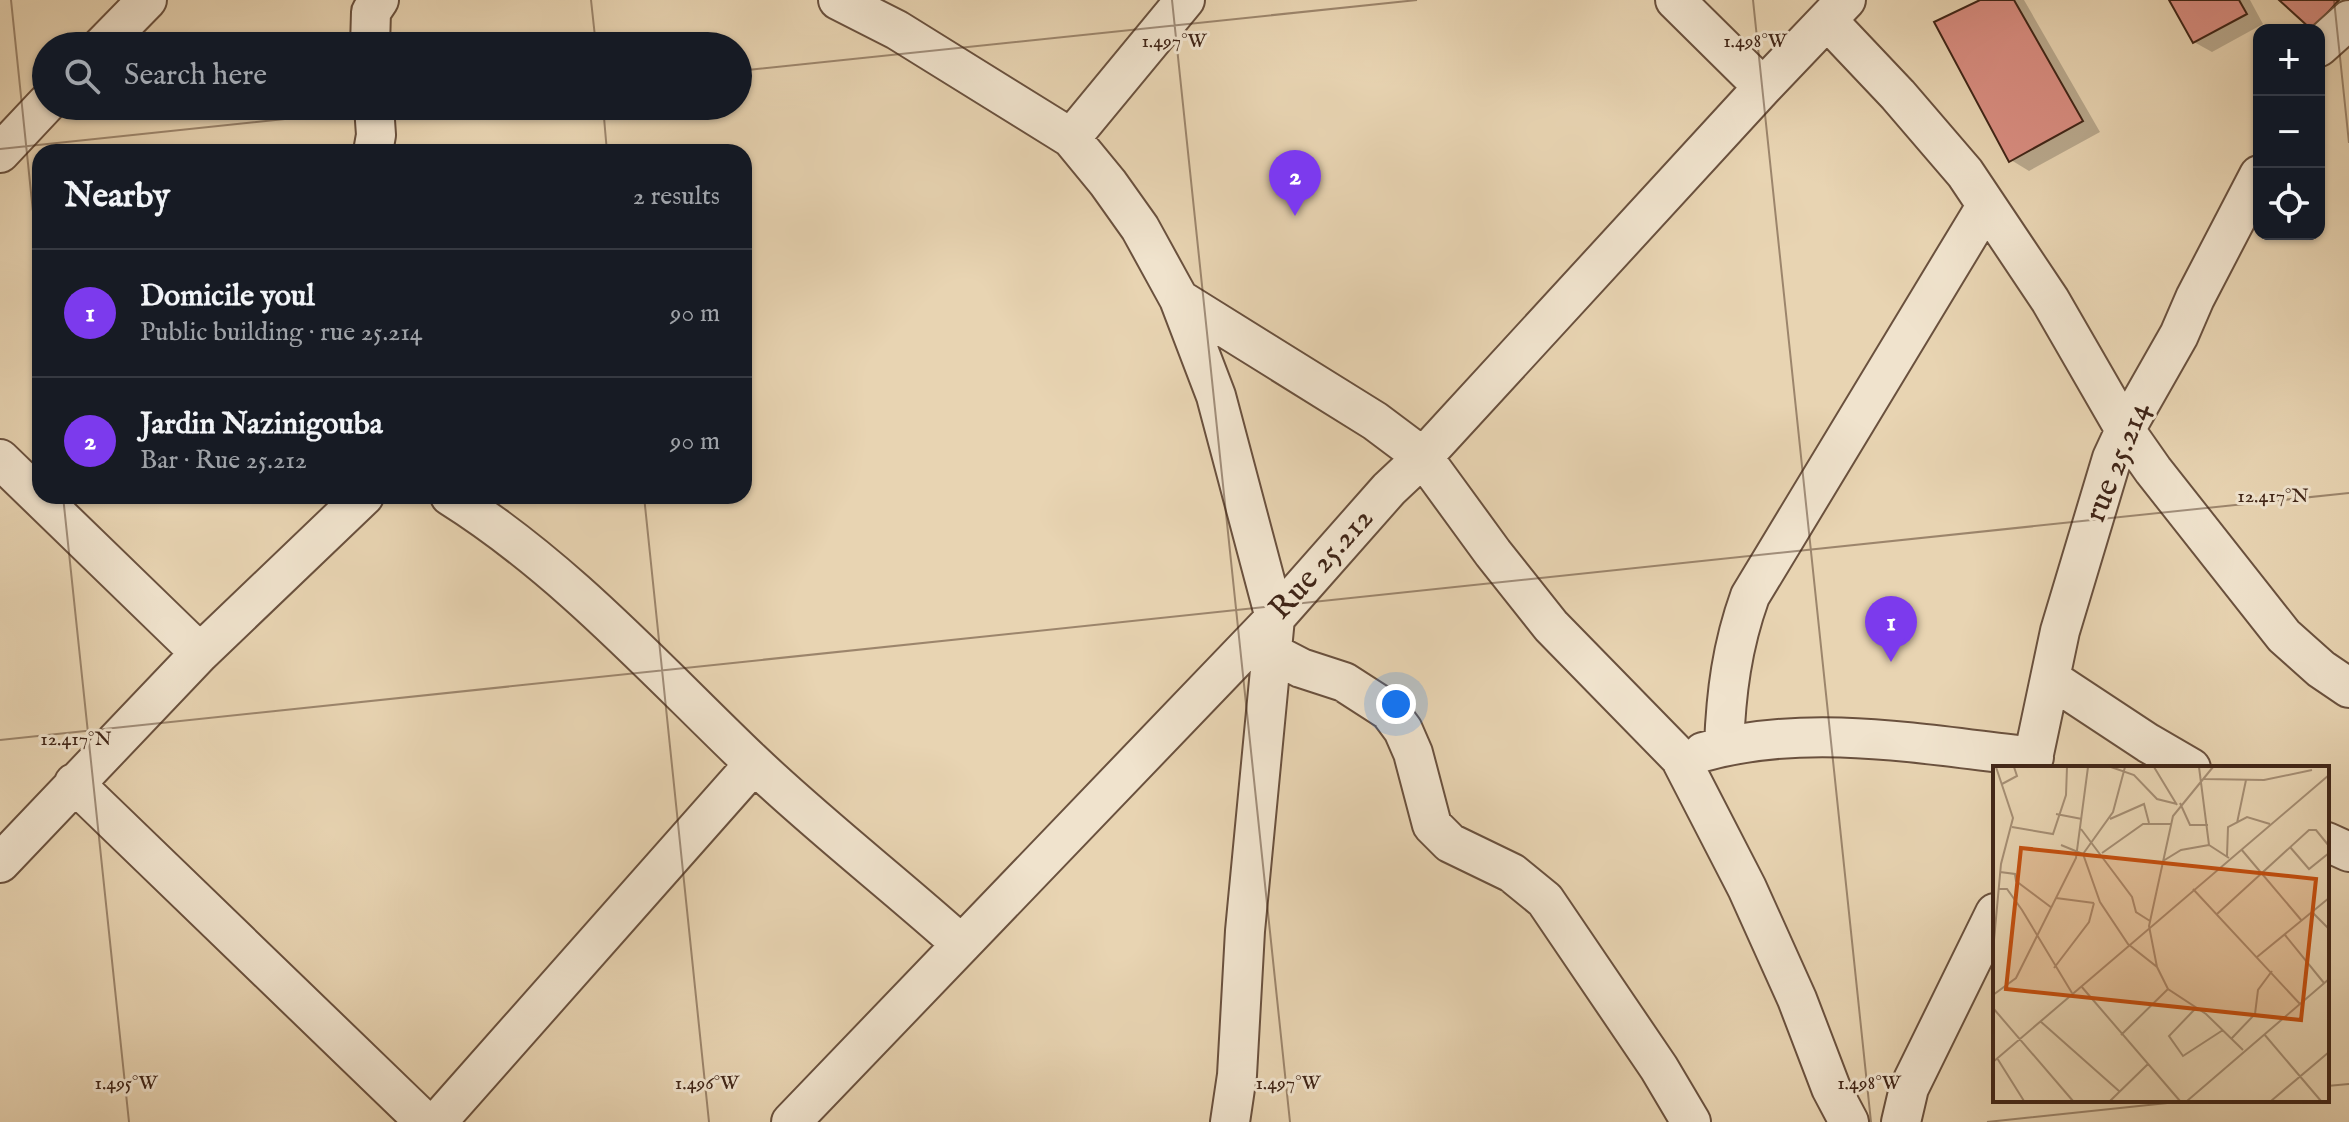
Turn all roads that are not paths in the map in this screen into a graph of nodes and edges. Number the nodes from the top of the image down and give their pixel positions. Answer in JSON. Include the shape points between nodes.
{"nodes":[{"id":1,"x":147,"y":0,"type":"edge"},
{"id":2,"x":379,"y":0,"type":"edge"},
{"id":3,"x":1185,"y":0,"type":"edge"},
{"id":4,"x":1675,"y":0,"type":"edge"},
{"id":5,"x":845,"y":1,"type":"edge"},
{"id":6,"x":1837,"y":10,"type":"edge"},
{"id":7,"x":2349,"y":20,"type":"edge"},
{"id":8,"x":116,"y":32,"type":"edge"},
{"id":9,"x":370,"y":32,"type":"edge"},
{"id":10,"x":2325,"y":42,"type":"edge"},
{"id":11,"x":1763,"y":87,"type":"junction"},
{"id":12,"x":375,"y":120,"type":"edge"},
{"id":13,"x":1071,"y":138,"type":"junction"},
{"id":14,"x":374,"y":144,"type":"edge"},
{"id":15,"x":2253,"y":187,"type":"edge"},
{"id":16,"x":1986,"y":206,"type":"junction"},
{"id":17,"x":1179,"y":299,"type":"junction"},
{"id":18,"x":2125,"y":430,"type":"junction"},
{"id":19,"x":1423,"y":457,"type":"junction"},
{"id":20,"x":0,"y":459,"type":"edge"},
{"id":21,"x":32,"y":490,"type":"edge"},
{"id":22,"x":46,"y":504,"type":"edge"},
{"id":23,"x":356,"y":504,"type":"edge"},
{"id":24,"x":463,"y":504,"type":"edge"},
{"id":25,"x":1274,"y":635,"type":"junction"},
{"id":26,"x":200,"y":653,"type":"junction"},
{"id":27,"x":2051,"y":679,"type":"junction"},
{"id":28,"x":2349,"y":688,"type":"edge"},
{"id":29,"x":1724,"y":746,"type":"junction"},
{"id":30,"x":1680,"y":758,"type":"junction"},
{"id":31,"x":2032,"y":762,"type":"edge"},
{"id":32,"x":754,"y":764,"type":"junction"},
{"id":33,"x":2188,"y":766,"type":"edge"},
{"id":34,"x":74,"y":783,"type":"junction"},
{"id":35,"x":2329,"y":843,"type":"edge"},
{"id":36,"x":2349,"y":852,"type":"edge"},
{"id":37,"x":2,"y":858,"type":"edge"},
{"id":38,"x":1993,"y":917,"type":"edge"},
{"id":39,"x":961,"y":944,"type":"junction"},
{"id":40,"x":425,"y":1122,"type":"edge"},
{"id":41,"x":437,"y":1122,"type":"edge"},
{"id":42,"x":791,"y":1122,"type":"edge"},
{"id":43,"x":1230,"y":1122,"type":"edge"},
{"id":44,"x":1691,"y":1122,"type":"edge"},
{"id":45,"x":1849,"y":1122,"type":"edge"},
{"id":46,"x":1901,"y":1122,"type":"edge"}],
"edges":[{"from":1,"to":8,"type":"street"},
{"from":2,"to":9,"type":"street","via":[[371,12]]},
{"from":3,"to":13,"type":"street"},
{"from":4,"to":11,"type":"street"},
{"from":5,"to":13,"type":"street"},
{"from":6,"to":11,"type":"street","name":"Rue 25.212"},
{"from":6,"to":16,"type":"street"},
{"from":7,"to":10,"type":"street"},
{"from":11,"to":19,"type":"street","name":"Rue 25.212"},
{"from":12,"to":14,"type":"street"},
{"from":13,"to":17,"type":"street","via":[[1140,228]]},
{"from":15,"to":18,"type":"street","name":"rue 25.214"},
{"from":16,"to":18,"type":"street","via":[[2050,300]]},
{"from":16,"to":29,"type":"street","via":[[1750,596],[1728,674]]},
{"from":17,"to":19,"type":"street","via":[[1375,421]]},
{"from":17,"to":25,"type":"street","via":[[1216,396]]},
{"from":18,"to":27,"type":"street","name":"rue 25.214","via":[[2077,572]]},
{"from":18,"to":28,"type":"street","via":[[2284,636]]},
{"from":19,"to":25,"type":"street","name":"Rue 25.212","via":[[1389,489]]},
{"from":19,"to":30,"type":"street","via":[[1551,626]]},
{"from":20,"to":21,"type":"street"},
{"from":22,"to":26,"type":"street"},
{"from":23,"to":26,"type":"street"},
{"from":24,"to":32,"type":"street","via":[[580,596]]},
{"from":25,"to":39,"type":"street","name":"Rue 25.212"},
{"from":25,"to":43,"type":"street"},
{"from":25,"to":44,"type":"street","via":[[1301,668],[1344,682],[1389,711],[1413,753],[1432,825],[1450,843],[1512,873],[1545,900]]},
{"from":26,"to":34,"type":"street"},
{"from":27,"to":31,"type":"street","name":"rue 25.214"},
{"from":27,"to":33,"type":"street"},
{"from":29,"to":30,"type":"street"},
{"from":29,"to":31,"type":"street","via":[[1757,740],[1872,740]]},
{"from":30,"to":45,"type":"street","via":[[1747,888]]},
{"from":32,"to":39,"type":"street"},
{"from":32,"to":41,"type":"street"},
{"from":34,"to":37,"type":"street"},
{"from":34,"to":40,"type":"street"},
{"from":35,"to":36,"type":"street"},
{"from":38,"to":46,"type":"street","via":[[1909,1088]]},
{"from":39,"to":42,"type":"street","name":"Rue 25.212"}]}
